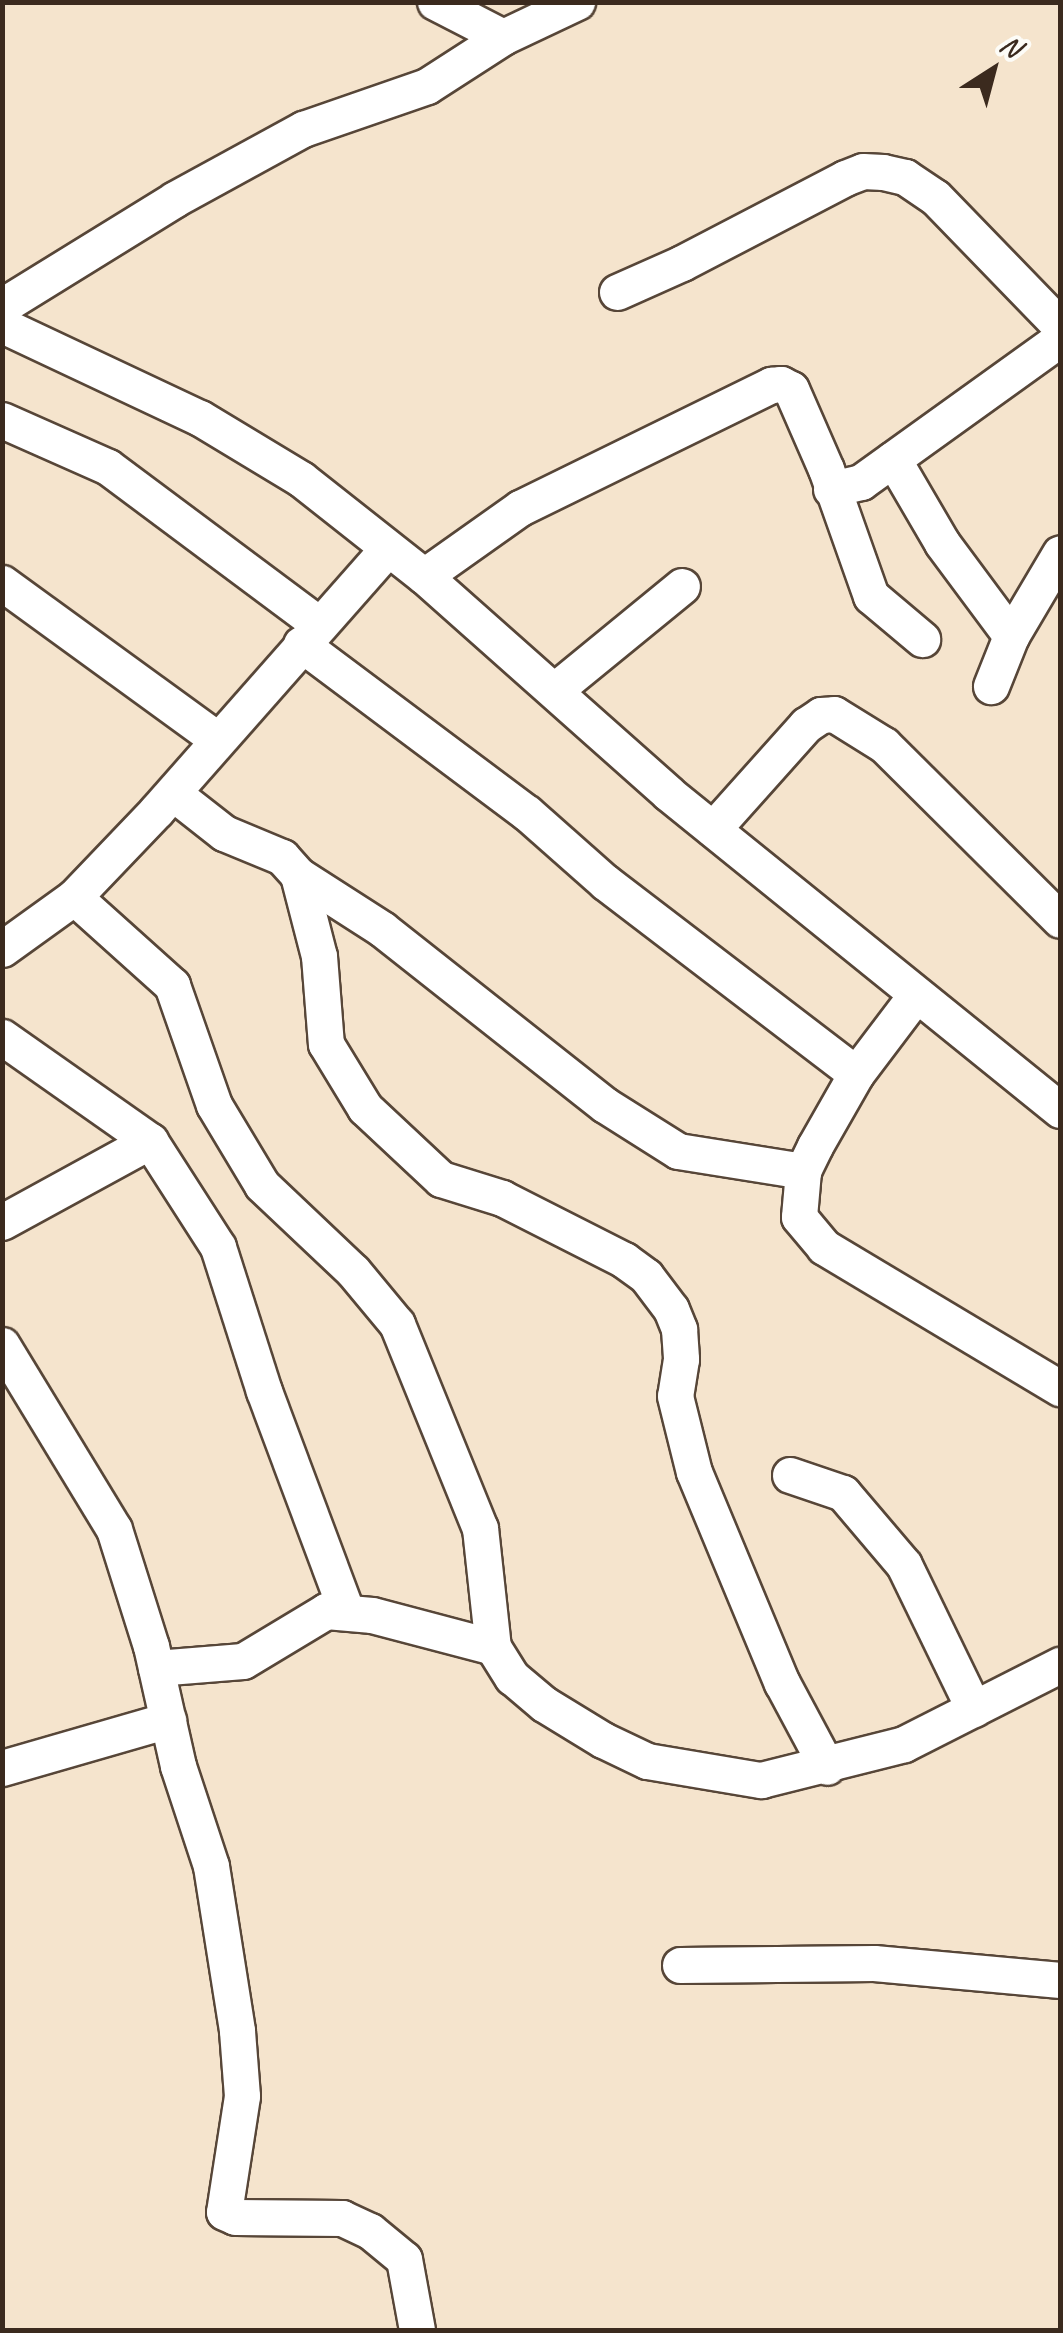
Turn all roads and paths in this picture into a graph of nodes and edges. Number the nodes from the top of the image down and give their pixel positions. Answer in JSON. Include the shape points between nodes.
{"nodes":[{"id":1,"x":435,"y":2,"type":"edge"},
{"id":2,"x":577,"y":2,"type":"edge"},
{"id":3,"x":503,"y":37,"type":"junction"},
{"id":4,"x":617,"y":292,"type":"dead end"},
{"id":5,"x":2,"y":306,"type":"edge"},
{"id":6,"x":2,"y":326,"type":"edge"},
{"id":7,"x":1060,"y":326,"type":"edge"},
{"id":8,"x":1060,"y":339,"type":"edge"},
{"id":9,"x":2,"y":420,"type":"edge"},
{"id":10,"x":893,"y":459,"type":"junction"},
{"id":11,"x":830,"y":489,"type":"junction"},
{"id":12,"x":386,"y":550,"type":"junction"},
{"id":13,"x":1060,"y":553,"type":"edge"},
{"id":14,"x":424,"y":576,"type":"junction"},
{"id":15,"x":2,"y":583,"type":"edge"},
{"id":16,"x":682,"y":586,"type":"dead end"},
{"id":17,"x":310,"y":634,"type":"junction"},
{"id":18,"x":1012,"y":636,"type":"junction"},
{"id":19,"x":922,"y":639,"type":"dead end"},
{"id":20,"x":990,"y":686,"type":"dead end"},
{"id":21,"x":555,"y":690,"type":"junction"},
{"id":22,"x":218,"y":739,"type":"junction"},
{"id":23,"x":172,"y":793,"type":"junction"},
{"id":24,"x":713,"y":829,"type":"junction"},
{"id":25,"x":298,"y":875,"type":"junction"},
{"id":26,"x":74,"y":897,"type":"junction"},
{"id":27,"x":1060,"y":920,"type":"edge"},
{"id":28,"x":2,"y":949,"type":"edge"},
{"id":29,"x":914,"y":996,"type":"junction"},
{"id":30,"x":2,"y":1036,"type":"edge"},
{"id":31,"x":856,"y":1074,"type":"junction"},
{"id":32,"x":1060,"y":1110,"type":"edge"},
{"id":33,"x":150,"y":1141,"type":"junction"},
{"id":34,"x":804,"y":1171,"type":"junction"},
{"id":35,"x":2,"y":1222,"type":"edge"},
{"id":36,"x":2,"y":1345,"type":"edge"},
{"id":37,"x":1060,"y":1388,"type":"edge"},
{"id":38,"x":790,"y":1475,"type":"dead end"},
{"id":39,"x":346,"y":1610,"type":"junction"},
{"id":40,"x":493,"y":1647,"type":"junction"},
{"id":41,"x":1060,"y":1666,"type":"edge"},
{"id":42,"x":156,"y":1668,"type":"junction"},
{"id":43,"x":974,"y":1710,"type":"junction"},
{"id":44,"x":168,"y":1720,"type":"junction"},
{"id":45,"x":828,"y":1767,"type":"junction"},
{"id":46,"x":2,"y":1768,"type":"edge"},
{"id":47,"x":680,"y":1964,"type":"dead end"},
{"id":48,"x":1060,"y":1980,"type":"edge"},
{"id":49,"x":416,"y":2330,"type":"edge"}],
"edges":[{"from":1,"to":3,"type":"street"},
{"from":2,"to":3,"type":"street"},
{"from":3,"to":5,"type":"street","via":[[427,86],[303,130],[175,198]]},
{"from":4,"to":7,"type":"street","via":[[845,178],[883,172],[905,177],[935,197]]},
{"from":6,"to":12,"type":"street","via":[[200,418],[301,480]]},
{"from":8,"to":10,"type":"street"},
{"from":9,"to":17,"type":"street","via":[[108,467]]},
{"from":10,"to":11,"type":"street","via":[[862,482]]},
{"from":10,"to":18,"type":"street","via":[[942,543]]},
{"from":11,"to":14,"type":"street","via":[[791,389],[772,385],[520,508]]},
{"from":11,"to":19,"type":"street","via":[[871,596]]},
{"from":12,"to":14,"type":"street"},
{"from":12,"to":17,"type":"street"},
{"from":13,"to":18,"type":"street"},
{"from":14,"to":21,"type":"street"},
{"from":15,"to":22,"type":"street"},
{"from":16,"to":21,"type":"street"},
{"from":17,"to":22,"type":"street"},
{"from":17,"to":31,"type":"street","via":[[605,882]]},
{"from":18,"to":20,"type":"street"},
{"from":21,"to":24,"type":"street"},
{"from":22,"to":23,"type":"street"},
{"from":23,"to":25,"type":"street","via":[[224,833],[282,857]]},
{"from":23,"to":26,"type":"street"},
{"from":24,"to":27,"type":"street","via":[[806,726],[834,714],[884,745]]},
{"from":24,"to":29,"type":"street"},
{"from":25,"to":34,"type":"street","via":[[382,929],[605,1105],[678,1152]]},
{"from":25,"to":45,"type":"street","via":[[319,956],[326,1044],[365,1108],[442,1179],[502,1198],[624,1260],[671,1309],[681,1359],[675,1396],[694,1472],[782,1683]]},
{"from":26,"to":28,"type":"street"},
{"from":26,"to":40,"type":"street","via":[[172,985],[214,1105],[262,1185],[353,1271],[397,1324],[480,1528]]},
{"from":29,"to":31,"type":"street"},
{"from":29,"to":32,"type":"street"},
{"from":30,"to":33,"type":"street"},
{"from":31,"to":34,"type":"street"},
{"from":33,"to":35,"type":"street"},
{"from":33,"to":39,"type":"street","via":[[218,1247]]},
{"from":34,"to":37,"type":"street","via":[[800,1217],[824,1247]]},
{"from":36,"to":42,"type":"street","via":[[114,1529]]},
{"from":38,"to":43,"type":"street","via":[[843,1492],[904,1565]]},
{"from":39,"to":40,"type":"street"},
{"from":39,"to":42,"type":"street","via":[[326,1610],[243,1661]]},
{"from":40,"to":45,"type":"street","via":[[512,1677],[544,1704],[647,1760],[761,1780]]},
{"from":41,"to":43,"type":"street"},
{"from":42,"to":44,"type":"street"},
{"from":43,"to":45,"type":"street","via":[[904,1744]]},
{"from":44,"to":46,"type":"street"},
{"from":44,"to":49,"type":"street","via":[[211,1866],[237,2031],[242,2096],[224,2212],[342,2218],[370,2230],[404,2259]]},
{"from":47,"to":48,"type":"street","via":[[874,1964]]}]}
